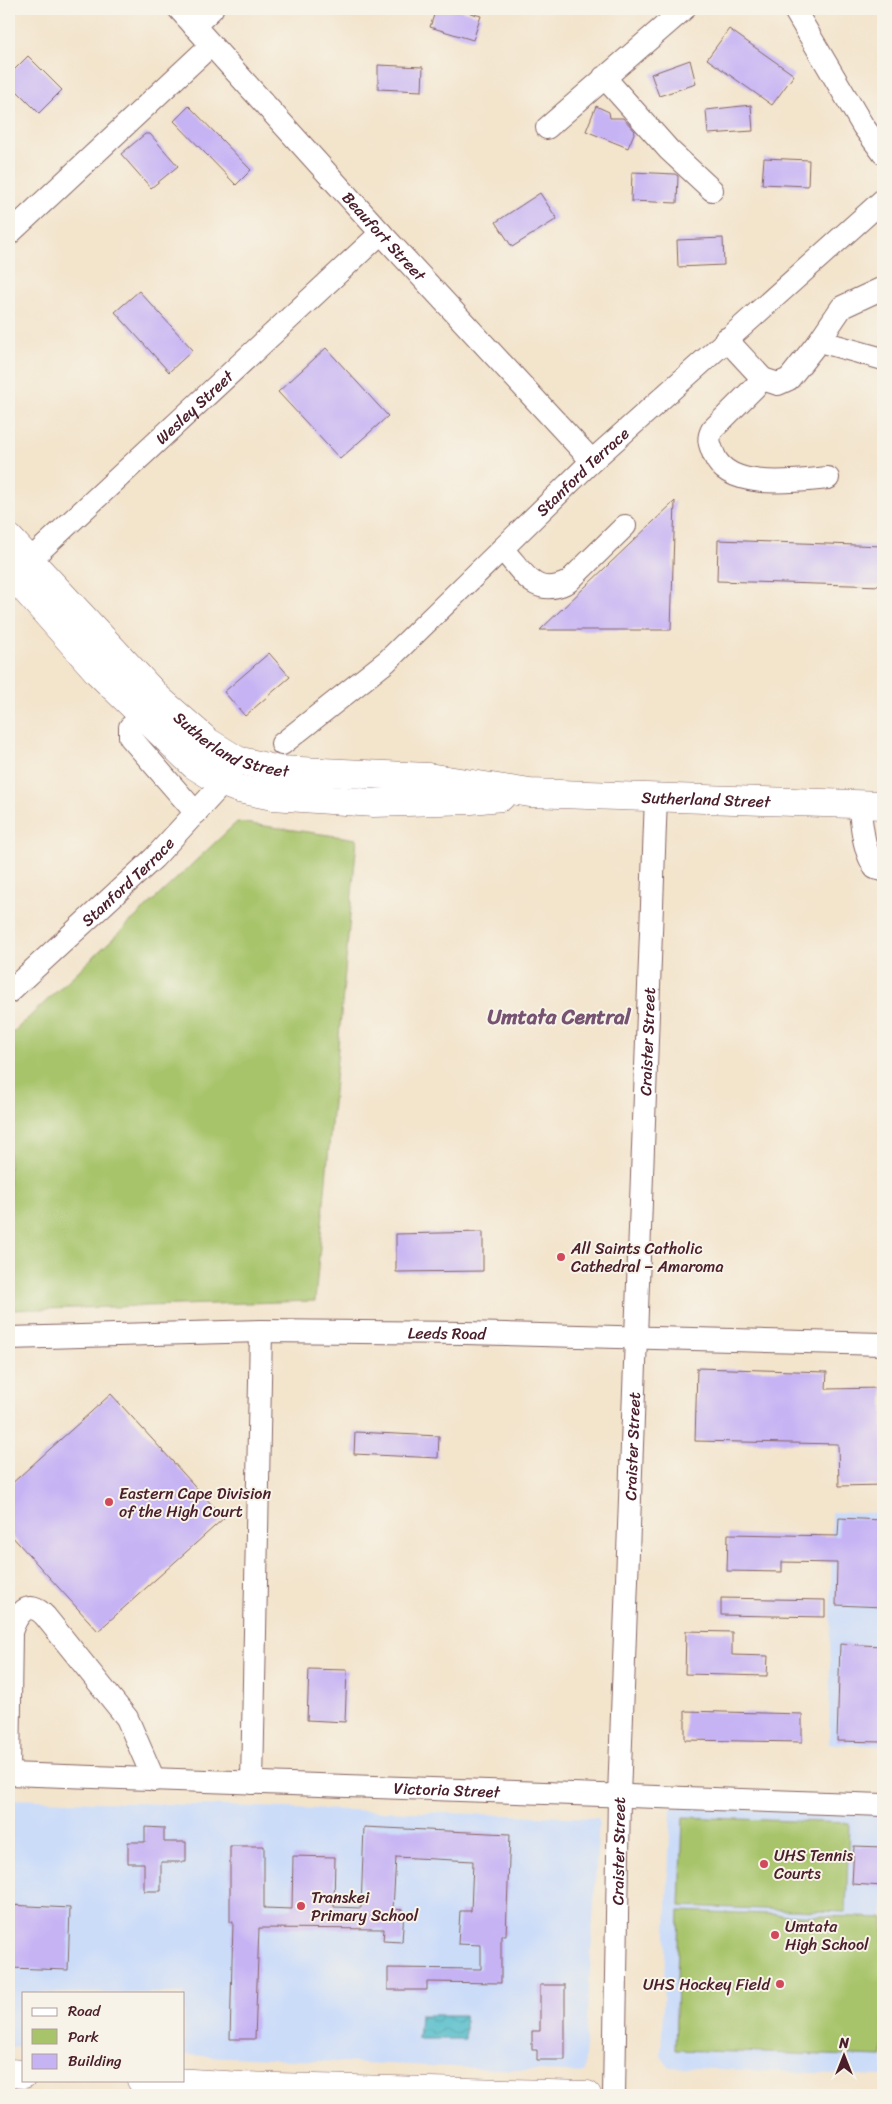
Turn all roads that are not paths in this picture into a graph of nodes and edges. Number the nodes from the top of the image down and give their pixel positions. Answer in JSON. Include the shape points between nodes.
{"nodes":[{"id":1,"x":179,"y":9,"type":"edge"},
{"id":2,"x":212,"y":9,"type":"edge"},
{"id":3,"x":684,"y":9,"type":"edge"},
{"id":4,"x":794,"y":9,"type":"edge"},
{"id":5,"x":194,"y":26,"type":"junction"},
{"id":6,"x":211,"y":45,"type":"junction"},
{"id":7,"x":604,"y":77,"type":"junction"},
{"id":8,"x":547,"y":128,"type":"dead end"},
{"id":9,"x":883,"y":153,"type":"edge"},
{"id":10,"x":712,"y":190,"type":"dead end"},
{"id":11,"x":883,"y":200,"type":"edge"},
{"id":12,"x":381,"y":233,"type":"junction"},
{"id":13,"x":9,"y":234,"type":"edge"},
{"id":14,"x":883,"y":288,"type":"edge"},
{"id":15,"x":726,"y":339,"type":"junction"},
{"id":16,"x":819,"y":341,"type":"junction"},
{"id":17,"x":883,"y":359,"type":"edge"},
{"id":18,"x":763,"y":379,"type":"junction"},
{"id":19,"x":592,"y":461,"type":"junction"},
{"id":20,"x":828,"y":478,"type":"dead end"},
{"id":21,"x":625,"y":526,"type":"dead end"},
{"id":22,"x":9,"y":538,"type":"edge"},
{"id":23,"x":502,"y":549,"type":"junction"},
{"id":24,"x":15,"y":572,"type":"edge"},
{"id":25,"x":144,"y":715,"type":"junction"},
{"id":26,"x":282,"y":744,"type":"dead end"},
{"id":27,"x":237,"y":760,"type":"junction"},
{"id":28,"x":223,"y":783,"type":"junction"},
{"id":29,"x":530,"y":793,"type":"junction"},
{"id":30,"x":656,"y":797,"type":"junction"},
{"id":31,"x":871,"y":805,"type":"edge"},
{"id":32,"x":196,"y":813,"type":"junction"},
{"id":33,"x":883,"y":870,"type":"edge"},
{"id":34,"x":9,"y":992,"type":"edge"},
{"id":35,"x":261,"y":1331,"type":"junction"},
{"id":36,"x":637,"y":1337,"type":"junction"},
{"id":37,"x":9,"y":1338,"type":"edge"},
{"id":38,"x":883,"y":1344,"type":"edge"},
{"id":39,"x":9,"y":1773,"type":"edge"},
{"id":40,"x":154,"y":1780,"type":"junction"},
{"id":41,"x":252,"y":1783,"type":"junction"},
{"id":42,"x":619,"y":1796,"type":"junction"},
{"id":43,"x":883,"y":1805,"type":"edge"},
{"id":44,"x":9,"y":2073,"type":"edge"},
{"id":45,"x":22,"y":2074,"type":"edge"},
{"id":46,"x":159,"y":2082,"type":"edge"},
{"id":47,"x":242,"y":2091,"type":"edge"},
{"id":48,"x":587,"y":2095,"type":"edge"},
{"id":49,"x":614,"y":2095,"type":"edge"}],
"edges":[{"from":1,"to":5,"type":"street","name":"Beaufort Street"},
{"from":2,"to":5,"type":"street"},
{"from":3,"to":7,"type":"street"},
{"from":4,"to":9,"type":"street","via":[[863,126]]},
{"from":5,"to":6,"type":"street","name":"Beaufort Street"},
{"from":6,"to":12,"type":"street","name":"Beaufort Street"},
{"from":6,"to":13,"type":"street"},
{"from":7,"to":8,"type":"street"},
{"from":7,"to":10,"type":"street","via":[[669,150]]},
{"from":11,"to":15,"type":"street","name":"Stanford Terrace"},
{"from":12,"to":19,"type":"street","name":"Beaufort Street"},
{"from":12,"to":24,"type":"street","name":"Wesley Street"},
{"from":14,"to":16,"type":"street","via":[[842,308]]},
{"from":15,"to":18,"type":"street"},
{"from":15,"to":19,"type":"street","name":"Stanford Terrace"},
{"from":16,"to":17,"type":"street"},
{"from":16,"to":18,"type":"street","via":[[788,378],[778,384]]},
{"from":18,"to":20,"type":"street","via":[[708,437],[716,462],[734,474],[759,481]]},
{"from":19,"to":23,"type":"street","name":"Stanford Terrace"},
{"from":21,"to":23,"type":"street","via":[[568,582],[556,588],[538,587]]},
{"from":22,"to":24,"type":"main road","name":"Sutherland Street"},
{"from":23,"to":26,"type":"street","name":"Stanford Terrace","via":[[387,662]]},
{"from":24,"to":25,"type":"main road","name":"Sutherland Street","via":[[98,672]]},
{"from":24,"to":27,"type":"main road","name":"Sutherland Street","via":[[208,742]]},
{"from":25,"to":28,"type":"main road","name":"Sutherland Street","via":[[194,765]]},
{"from":25,"to":32,"type":"street","via":[[130,727],[130,737]]},
{"from":27,"to":28,"type":"street","name":"Stanford Terrace"},
{"from":27,"to":29,"type":"main road","name":"Sutherland Street","via":[[278,770],[428,777]]},
{"from":28,"to":29,"type":"main road","name":"Sutherland Street","via":[[273,796],[374,803],[471,800]]},
{"from":28,"to":32,"type":"street","name":"Stanford Terrace"},
{"from":29,"to":30,"type":"main road","name":"Sutherland Street"},
{"from":30,"to":31,"type":"main road","name":"Sutherland Street"},
{"from":30,"to":36,"type":"street","name":"Craister Street"},
{"from":31,"to":33,"type":"street","via":[[870,860],[875,868]]},
{"from":32,"to":34,"type":"street","name":"Stanford Terrace","via":[[154,858]]},
{"from":35,"to":36,"type":"street","name":"Leeds Road"},
{"from":35,"to":37,"type":"street","name":"Leeds Road"},
{"from":35,"to":41,"type":"street"},
{"from":36,"to":38,"type":"street","name":"Leeds Road"},
{"from":36,"to":42,"type":"street","name":"Craister Street"},
{"from":39,"to":40,"type":"street","name":"Victoria Street"},
{"from":39,"to":40,"type":"street","via":[[11,1632],[23,1610],[29,1608],[40,1610],[127,1718]]},
{"from":40,"to":41,"type":"street","name":"Victoria Street"},
{"from":41,"to":42,"type":"street","name":"Victoria Street"},
{"from":42,"to":43,"type":"street","name":"Victoria Street"},
{"from":42,"to":49,"type":"street","name":"Craister Street"},
{"from":44,"to":45,"type":"main road"},
{"from":46,"to":47,"type":"main road"},
{"from":47,"to":48,"type":"main road"}]}
